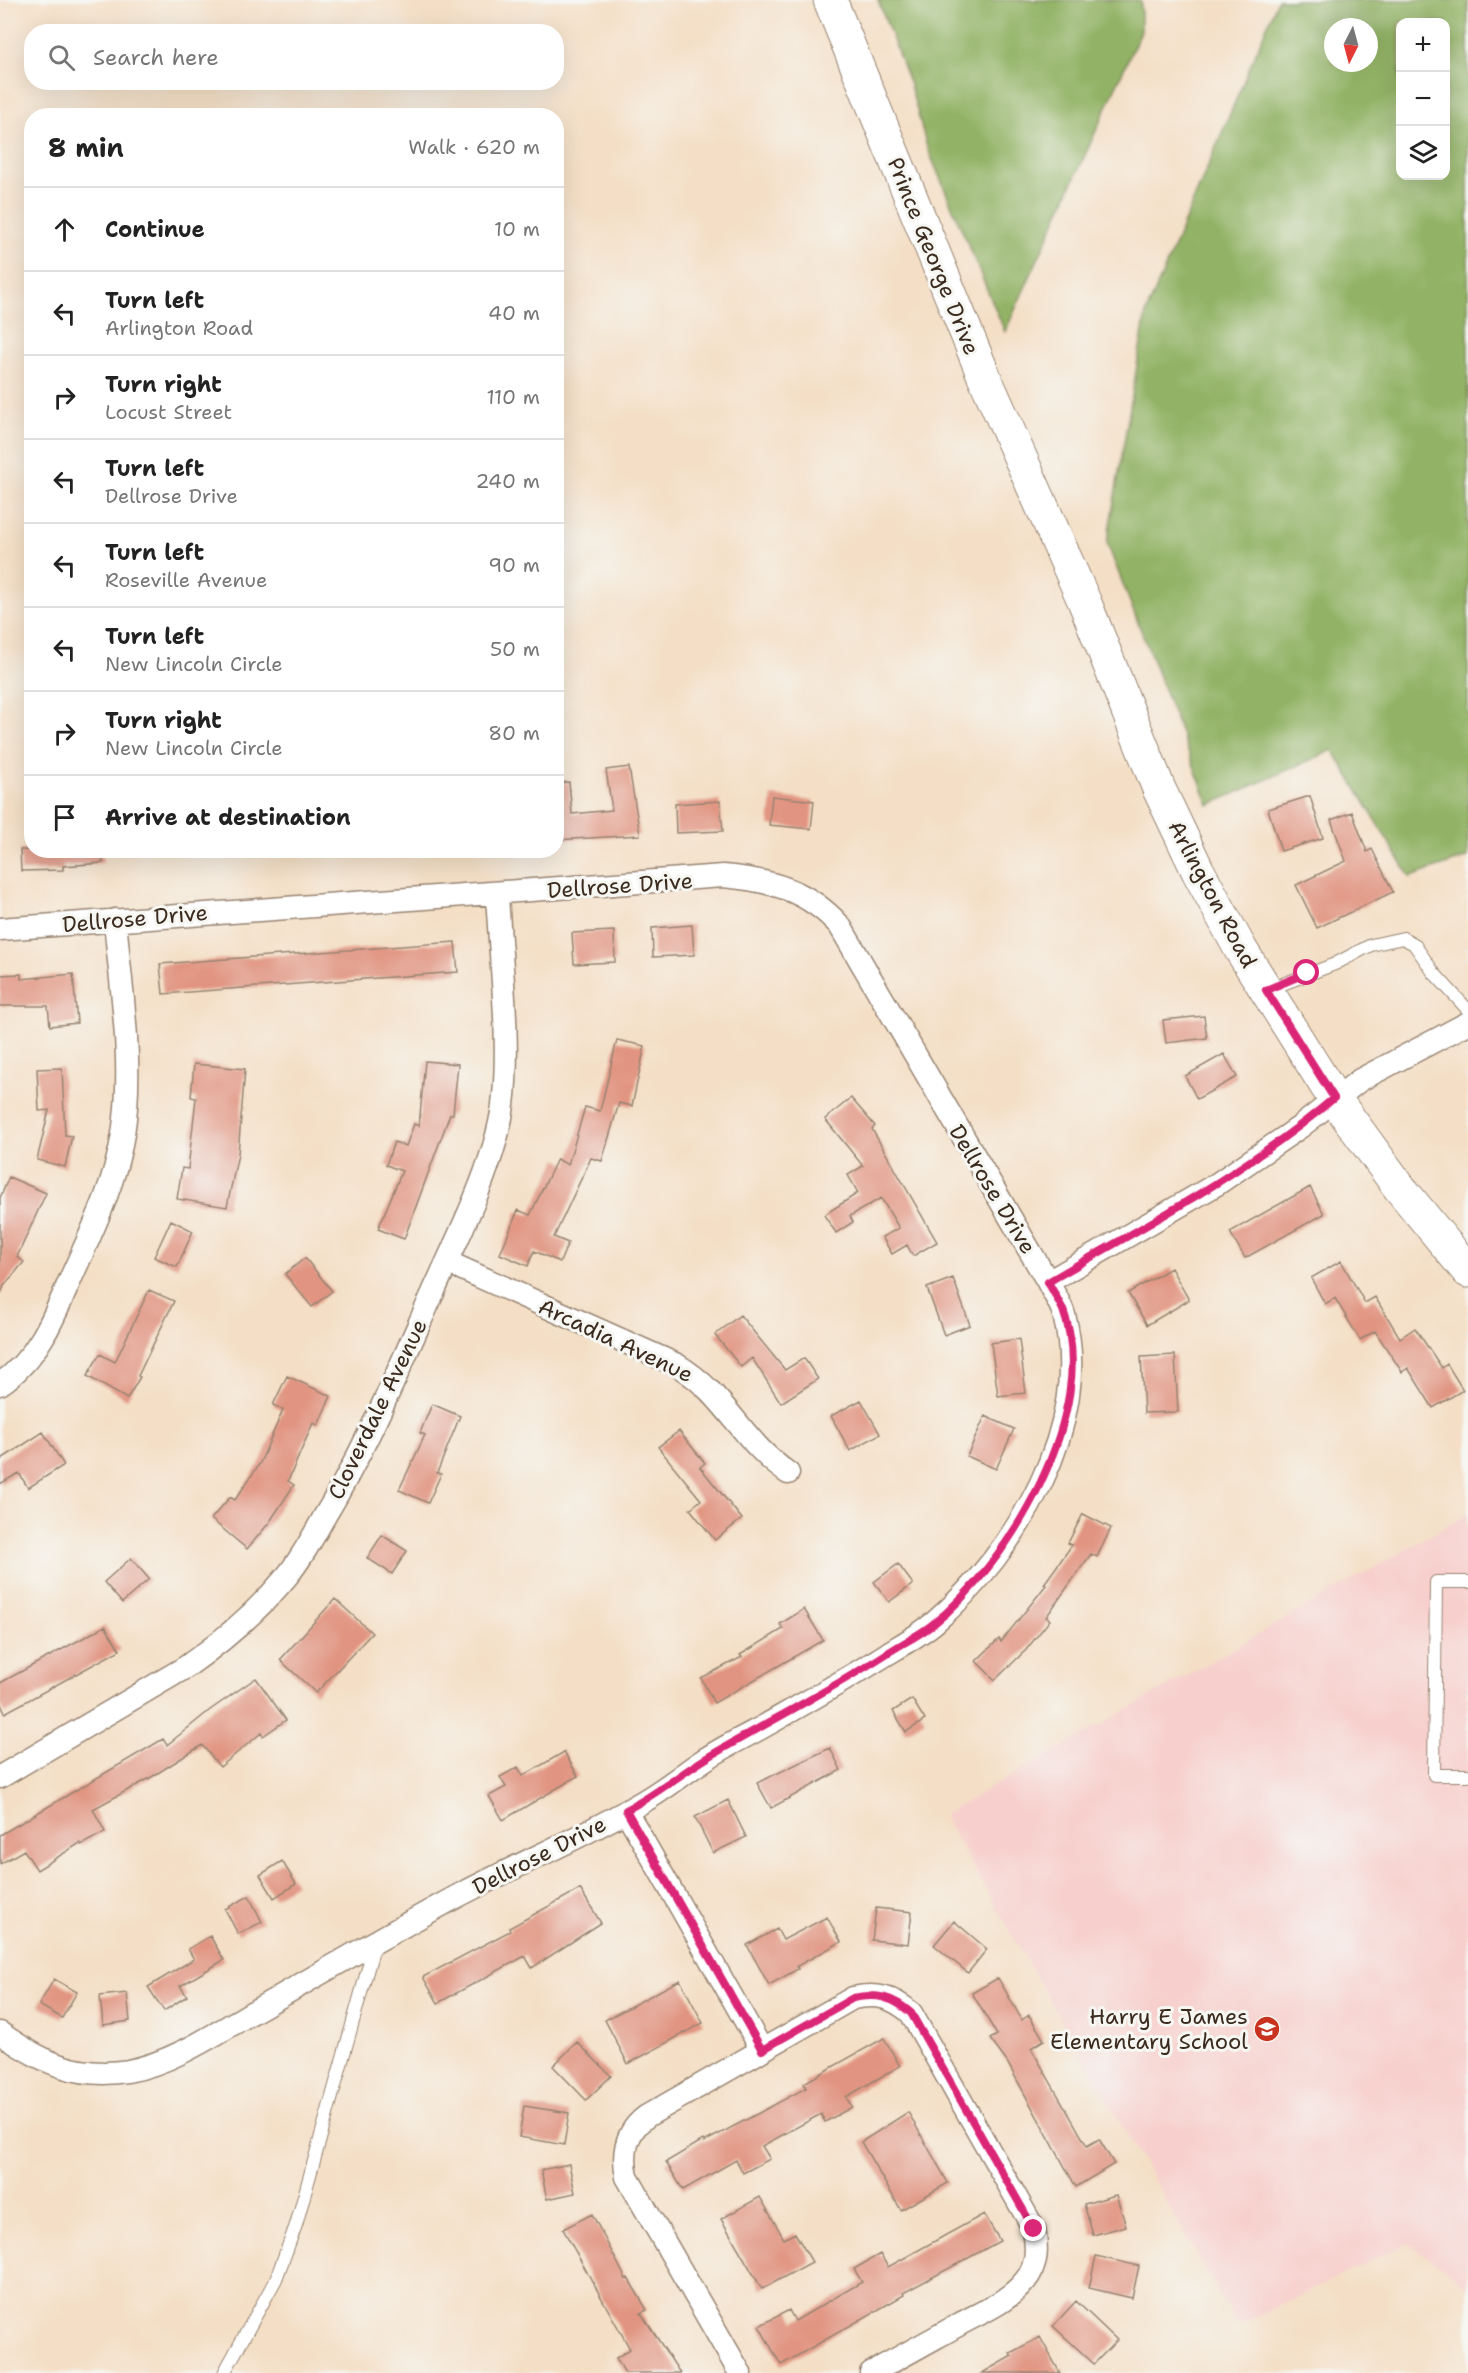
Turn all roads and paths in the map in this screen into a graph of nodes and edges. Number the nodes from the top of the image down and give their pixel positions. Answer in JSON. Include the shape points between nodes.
{"nodes":[{"id":1,"x":830,"y":0,"type":"edge"},
{"id":2,"x":1043,"y":509,"type":"joint"},
{"id":3,"x":497,"y":893,"type":"junction"},
{"id":4,"x":115,"y":920,"type":"junction"},
{"id":5,"x":0,"y":929,"type":"edge"},
{"id":6,"x":1266,"y":990,"type":"junction"},
{"id":7,"x":1468,"y":1010,"type":"edge"},
{"id":8,"x":1468,"y":1023,"type":"edge"},
{"id":9,"x":1334,"y":1098,"type":"junction"},
{"id":10,"x":447,"y":1262,"type":"junction"},
{"id":11,"x":1468,"y":1271,"type":"edge"},
{"id":12,"x":1048,"y":1282,"type":"junction"},
{"id":13,"x":0,"y":1384,"type":"edge"},
{"id":14,"x":788,"y":1473,"type":"dead end"},
{"id":15,"x":1468,"y":1582,"type":"edge"},
{"id":16,"x":1468,"y":1775,"type":"edge"},
{"id":17,"x":0,"y":1777,"type":"edge"},
{"id":18,"x":626,"y":1810,"type":"junction"},
{"id":19,"x":375,"y":1942,"type":"junction"},
{"id":20,"x":0,"y":2033,"type":"edge"},
{"id":21,"x":762,"y":2050,"type":"junction"},
{"id":22,"x":224,"y":2373,"type":"edge"},
{"id":23,"x":740,"y":2373,"type":"edge"},
{"id":24,"x":871,"y":2373,"type":"edge"}],
"edges":[{"from":1,"to":2,"type":"main road","name":"Prince George Drive","via":[[979,365]]},
{"from":2,"to":6,"type":"main road","name":"Arlington Road","via":[[1159,789],[1204,881]]},
{"from":3,"to":4,"type":"street","name":"Dellrose Drive"},
{"from":3,"to":10,"type":"street","name":"Cloverdale Avenue","via":[[506,1071],[503,1107],[491,1156]]},
{"from":3,"to":12,"type":"street","name":"Dellrose Drive","via":[[723,876],[778,884],[804,894],[840,926]]},
{"from":4,"to":5,"type":"street","name":"Dellrose Drive"},
{"from":4,"to":13,"type":"street","via":[[127,1101],[116,1164],[98,1217],[48,1330],[26,1362]]},
{"from":6,"to":7,"type":"lane","via":[[1335,964],[1371,945],[1403,938],[1414,944]]},
{"from":6,"to":9,"type":"main road","name":"Arlington Road"},
{"from":8,"to":9,"type":"street","via":[[1359,1080]]},
{"from":9,"to":11,"type":"main road","name":"Arlington Road","via":[[1399,1187]]},
{"from":9,"to":12,"type":"street","via":[[1300,1127],[1217,1184]]},
{"from":10,"to":14,"type":"street","name":"Arcadia Avenue","via":[[699,1378],[717,1395],[757,1449]]},
{"from":10,"to":17,"type":"street","name":"Cloverdale Avenue","via":[[338,1495],[286,1577],[251,1615],[186,1667]]},
{"from":12,"to":18,"type":"street","name":"Dellrose Drive","via":[[1063,1311],[1070,1343],[1068,1408],[1039,1486],[1018,1524],[973,1587],[932,1625]]},
{"from":15,"to":16,"type":"lane","via":[[1436,1582],[1434,1775]]},
{"from":18,"to":19,"type":"street","name":"Dellrose Drive"},
{"from":18,"to":21,"type":"street"},
{"from":19,"to":20,"type":"street","name":"Dellrose Drive","via":[[157,2063],[129,2070],[101,2073],[56,2066]]},
{"from":19,"to":22,"type":"lane","via":[[296,2225],[276,2279]]},
{"from":21,"to":23,"type":"street","via":[[640,2122],[626,2145],[624,2161],[627,2177]]},
{"from":21,"to":24,"type":"street","via":[[853,1998],[881,1996],[899,2003],[911,2013],[1034,2229],[1035,2262],[1017,2289],[992,2307]]}]}
